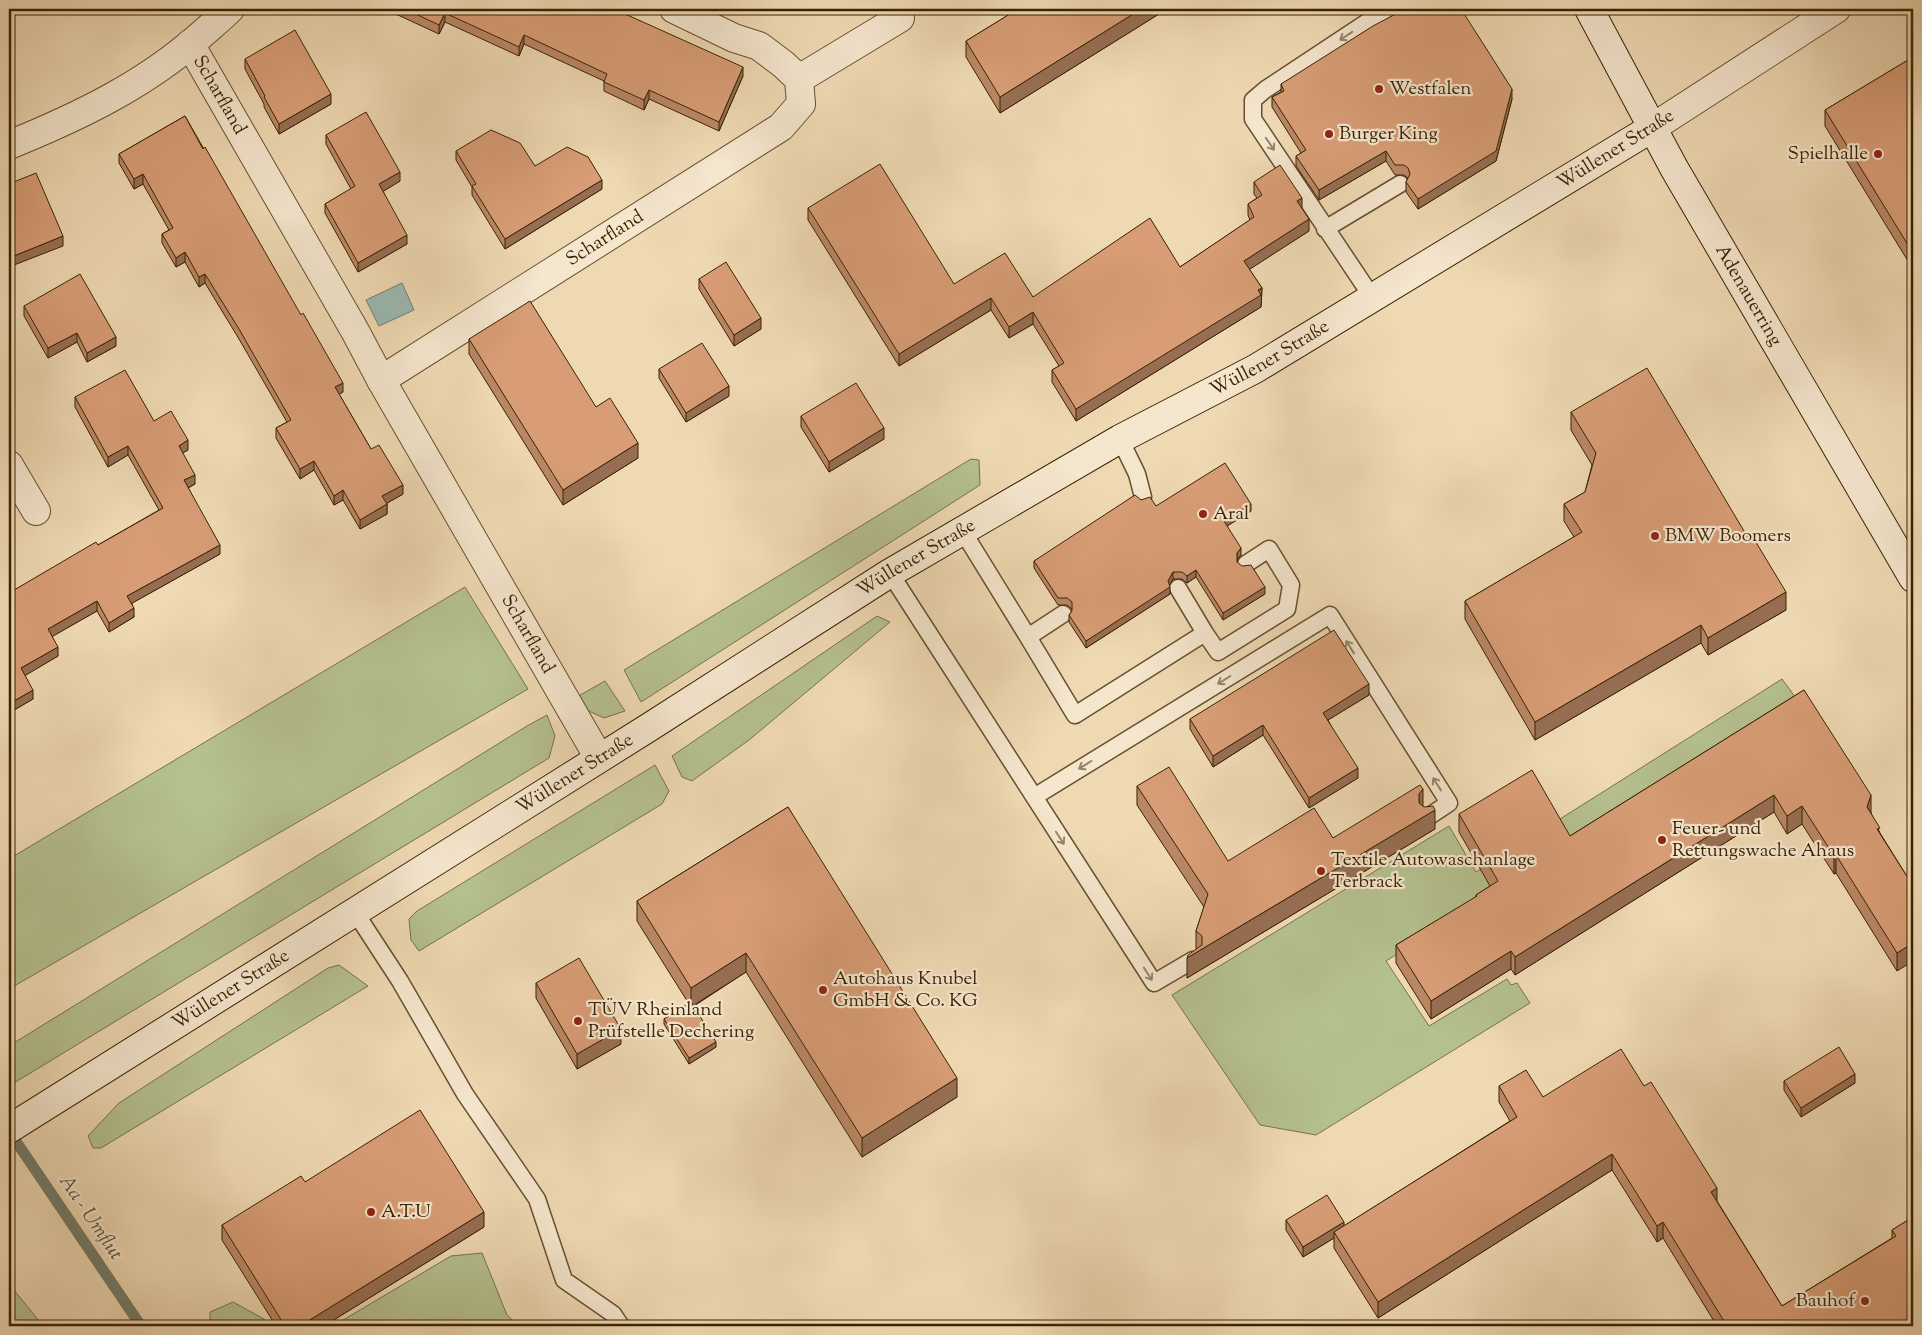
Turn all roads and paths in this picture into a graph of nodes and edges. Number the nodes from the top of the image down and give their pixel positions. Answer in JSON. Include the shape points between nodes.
{"nodes":[{"id":1,"x":230,"y":9,"type":"edge"},
{"id":2,"x":674,"y":9,"type":"edge"},
{"id":3,"x":1387,"y":9,"type":"edge"},
{"id":4,"x":1589,"y":9,"type":"edge"},
{"id":5,"x":1836,"y":9,"type":"edge"},
{"id":6,"x":900,"y":18,"type":"dead end"},
{"id":7,"x":190,"y":44,"type":"junction"},
{"id":8,"x":799,"y":79,"type":"junction"},
{"id":9,"x":1652,"y":128,"type":"junction"},
{"id":10,"x":9,"y":145,"type":"edge"},
{"id":11,"x":1400,"y":184,"type":"edge"},
{"id":12,"x":1325,"y":229,"type":"junction"},
{"id":13,"x":1372,"y":297,"type":"junction"},
{"id":14,"x":380,"y":380,"type":"junction"},
{"id":15,"x":1120,"y":439,"type":"junction"},
{"id":16,"x":9,"y":465,"type":"edge"},
{"id":17,"x":1143,"y":497,"type":"edge"},
{"id":18,"x":36,"y":511,"type":"dead end"},
{"id":19,"x":962,"y":530,"type":"junction"},
{"id":20,"x":1246,"y":564,"type":"edge"},
{"id":21,"x":890,"y":573,"type":"junction"},
{"id":22,"x":1913,"y":578,"type":"edge"},
{"id":23,"x":1178,"y":588,"type":"dead end"},
{"id":24,"x":1063,"y":614,"type":"dead end"},
{"id":25,"x":1205,"y":633,"type":"junction"},
{"id":26,"x":1028,"y":637,"type":"junction"},
{"id":27,"x":599,"y":758,"type":"junction"},
{"id":28,"x":1034,"y":797,"type":"junction"},
{"id":29,"x":1428,"y":817,"type":"edge"},
{"id":30,"x":354,"y":912,"type":"junction"},
{"id":31,"x":1193,"y":960,"type":"dead end"},
{"id":32,"x":15,"y":1125,"type":"edge"},
{"id":33,"x":621,"y":1326,"type":"edge"}],
"edges":[{"from":1,"to":7,"type":"main road","name":"Scharfland"},
{"from":2,"to":8,"type":"main road","via":[[734,38],[759,46]]},
{"from":3,"to":12,"type":"lane","one_way":true,"via":[[1253,100],[1253,119]]},
{"from":4,"to":9,"type":"main road","name":"Adenauerring"},
{"from":5,"to":9,"type":"main road","name":"Wüllener Straße"},
{"from":6,"to":8,"type":"main road"},
{"from":7,"to":10,"type":"main road","name":"Scharfland","via":[[149,76],[108,100]]},
{"from":7,"to":14,"type":"main road","name":"Scharfland"},
{"from":8,"to":14,"type":"main road","name":"Scharfland","via":[[801,104],[780,127]]},
{"from":9,"to":13,"type":"main road","name":"Wüllener Straße"},
{"from":9,"to":22,"type":"main road","name":"Adenauerring"},
{"from":11,"to":12,"type":"lane"},
{"from":12,"to":13,"type":"lane"},
{"from":13,"to":15,"type":"main road","name":"Wüllener Straße","via":[[1255,369]]},
{"from":14,"to":27,"type":"main road","name":"Scharfland"},
{"from":15,"to":17,"type":"lane","via":[[1137,474]]},
{"from":15,"to":19,"type":"main road","name":"Wüllener Straße"},
{"from":16,"to":18,"type":"main road"},
{"from":19,"to":21,"type":"main road","name":"Wüllener Straße"},
{"from":19,"to":26,"type":"lane"},
{"from":20,"to":25,"type":"lane","via":[[1269,549],[1291,585],[1287,609],[1218,652]]},
{"from":21,"to":27,"type":"main road","name":"Wüllener Straße"},
{"from":21,"to":28,"type":"lane"},
{"from":23,"to":25,"type":"lane"},
{"from":24,"to":26,"type":"lane"},
{"from":25,"to":26,"type":"lane","via":[[1075,715]]},
{"from":27,"to":30,"type":"main road","name":"Wüllener Straße"},
{"from":29,"to":28,"type":"lane","one_way":true,"via":[[1450,803],[1330,615]]},
{"from":28,"to":31,"type":"lane","one_way":true,"via":[[1154,983]]},
{"from":30,"to":32,"type":"main road","name":"Wüllener Straße"},
{"from":30,"to":33,"type":"lane","via":[[400,981],[465,1094],[537,1200],[564,1280],[613,1314]]}]}
